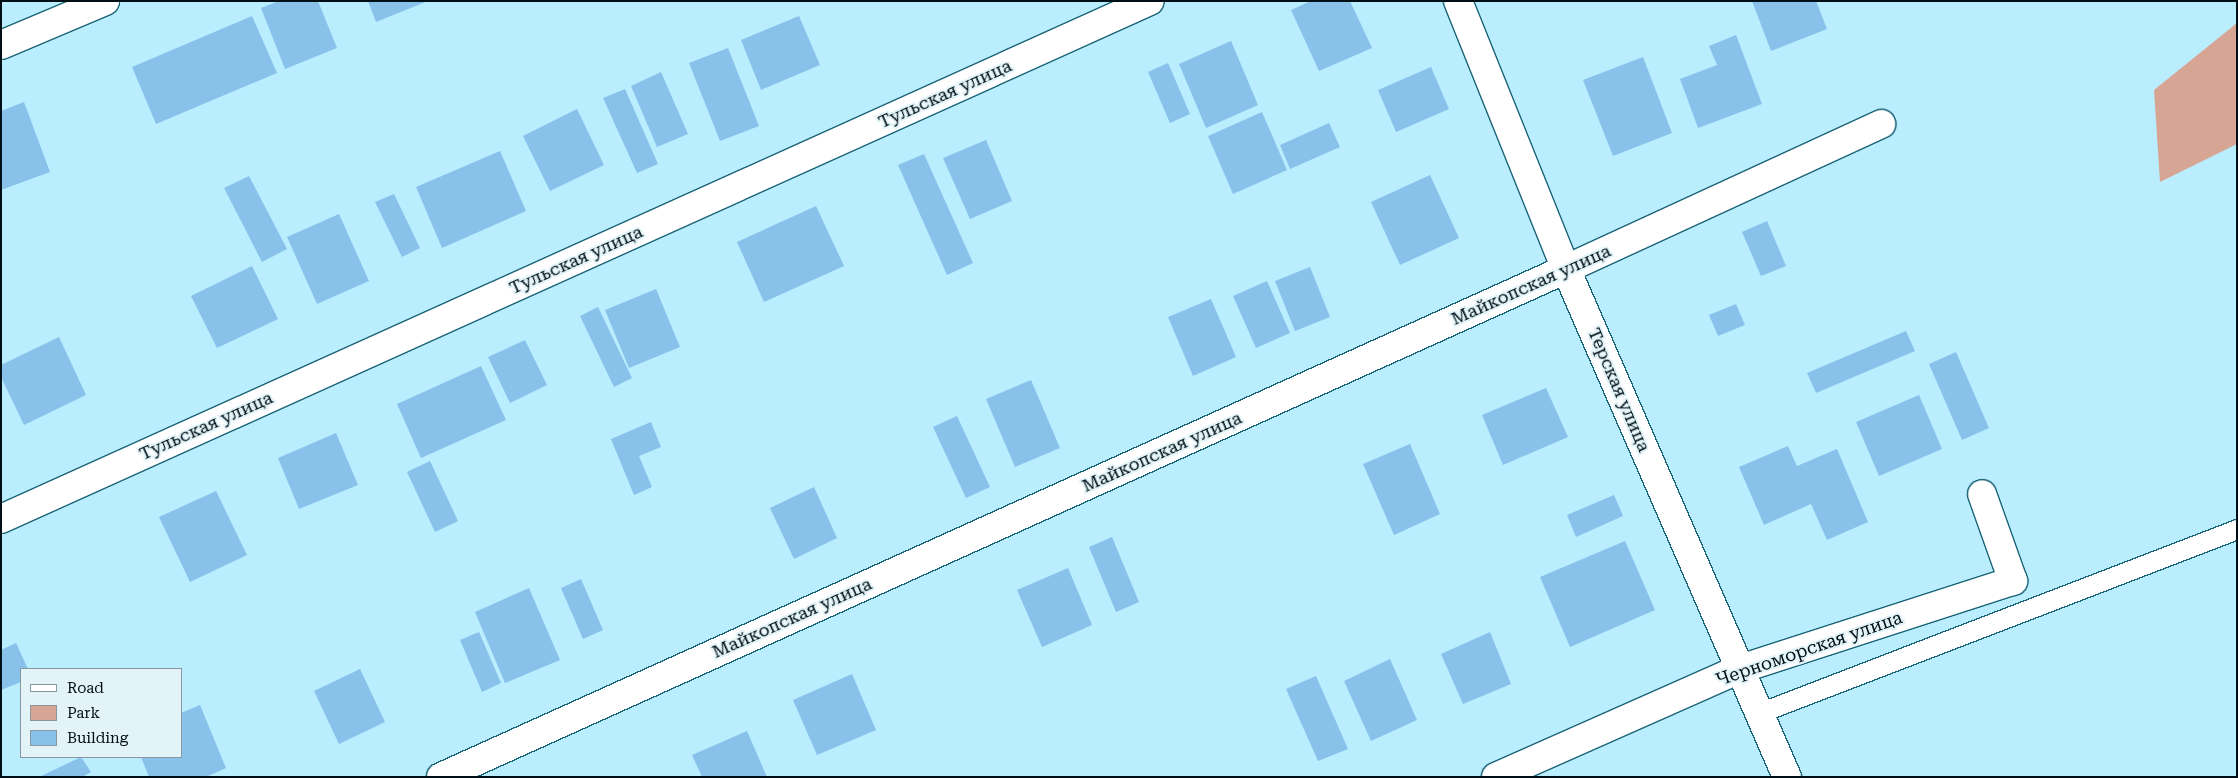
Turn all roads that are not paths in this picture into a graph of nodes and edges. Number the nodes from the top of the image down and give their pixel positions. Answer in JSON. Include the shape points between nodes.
{"nodes":[{"id":1,"x":106,"y":1,"type":"edge"},
{"id":2,"x":1150,"y":1,"type":"edge"},
{"id":3,"x":1458,"y":1,"type":"edge"},
{"id":4,"x":1,"y":45,"type":"edge"},
{"id":5,"x":1881,"y":124,"type":"dead end"},
{"id":6,"x":1566,"y":269,"type":"junction"},
{"id":7,"x":1982,"y":494,"type":"dead end"},
{"id":8,"x":1,"y":519,"type":"edge"},
{"id":9,"x":2237,"y":529,"type":"edge"},
{"id":10,"x":1740,"y":669,"type":"junction"},
{"id":11,"x":1759,"y":713,"type":"junction"},
{"id":12,"x":441,"y":777,"type":"edge"},
{"id":13,"x":1496,"y":777,"type":"edge"},
{"id":14,"x":1787,"y":777,"type":"edge"}],
"edges":[{"from":1,"to":4,"type":"street"},
{"from":2,"to":8,"type":"street","name":"Тульская улица"},
{"from":3,"to":6,"type":"street","name":"Терская улица"},
{"from":5,"to":6,"type":"street","name":"Майкопская улица"},
{"from":6,"to":10,"type":"street","name":"Терская улица"},
{"from":6,"to":12,"type":"street","name":"Майкопская улица"},
{"from":7,"to":10,"type":"street","name":"Черноморская улица","via":[[2013,581]]},
{"from":9,"to":11,"type":"lane"},
{"from":10,"to":11,"type":"street","name":"Терская улица"},
{"from":10,"to":13,"type":"street","name":"Черноморская улица"},
{"from":11,"to":14,"type":"street","name":"Терская улица"}]}
